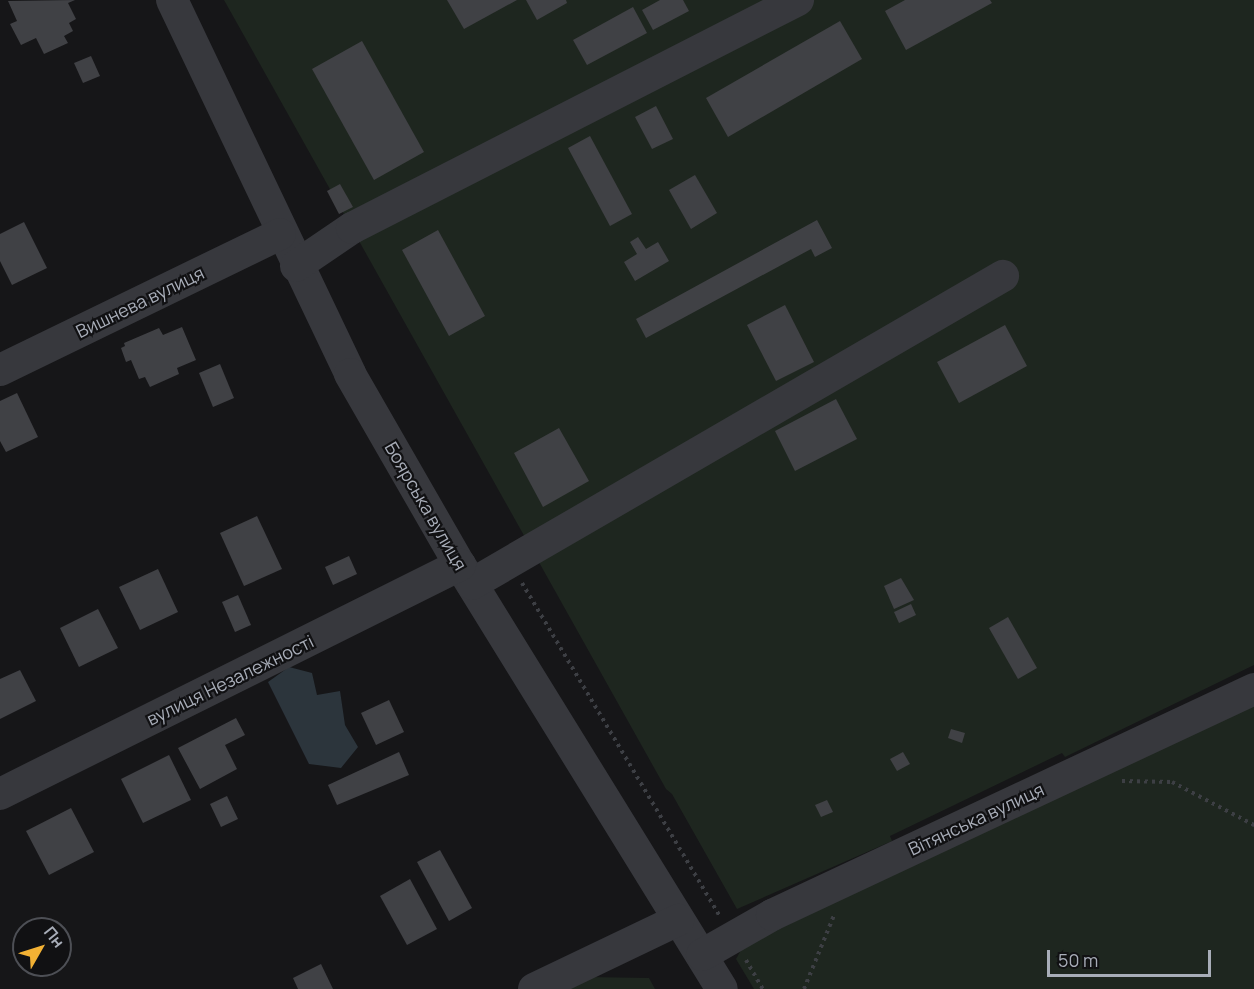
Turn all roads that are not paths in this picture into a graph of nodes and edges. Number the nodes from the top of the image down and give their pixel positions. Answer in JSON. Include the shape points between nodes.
{"nodes":[{"id":1,"x":172,"y":0,"type":"edge"},
{"id":2,"x":798,"y":0,"type":"edge"},
{"id":3,"x":280,"y":234,"type":"junction"},
{"id":4,"x":296,"y":266,"type":"junction"},
{"id":5,"x":1003,"y":276,"type":"dead end"},
{"id":6,"x":0,"y":370,"type":"edge"},
{"id":7,"x":466,"y":575,"type":"junction"},
{"id":8,"x":1254,"y":689,"type":"edge"},
{"id":9,"x":0,"y":794,"type":"edge"},
{"id":10,"x":678,"y":920,"type":"junction"},
{"id":11,"x":702,"y":956,"type":"junction"},
{"id":12,"x":534,"y":989,"type":"edge"},
{"id":13,"x":722,"y":989,"type":"edge"}],
"edges":[{"from":1,"to":3,"type":"street","name":"Боярська вулиця"},
{"from":2,"to":4,"type":"street","via":[[352,228]]},
{"from":3,"to":4,"type":"street","name":"Боярська вулиця"},
{"from":3,"to":6,"type":"street","name":"Вишнева вулиця"},
{"from":4,"to":7,"type":"street","name":"Боярська вулиця","via":[[350,374]]},
{"from":5,"to":7,"type":"street","name":"вулиця Незалежності","via":[[510,562]]},
{"from":7,"to":9,"type":"street","name":"вулиця Незалежності"},
{"from":7,"to":10,"type":"street","name":"Боярська вулиця"},
{"from":8,"to":11,"type":"street","name":"Вітянська вулиця","via":[[849,879]]},
{"from":10,"to":11,"type":"street","name":"Боярська вулиця"},
{"from":10,"to":12,"type":"street"},
{"from":11,"to":13,"type":"street","name":"Боярська вулиця"}]}
